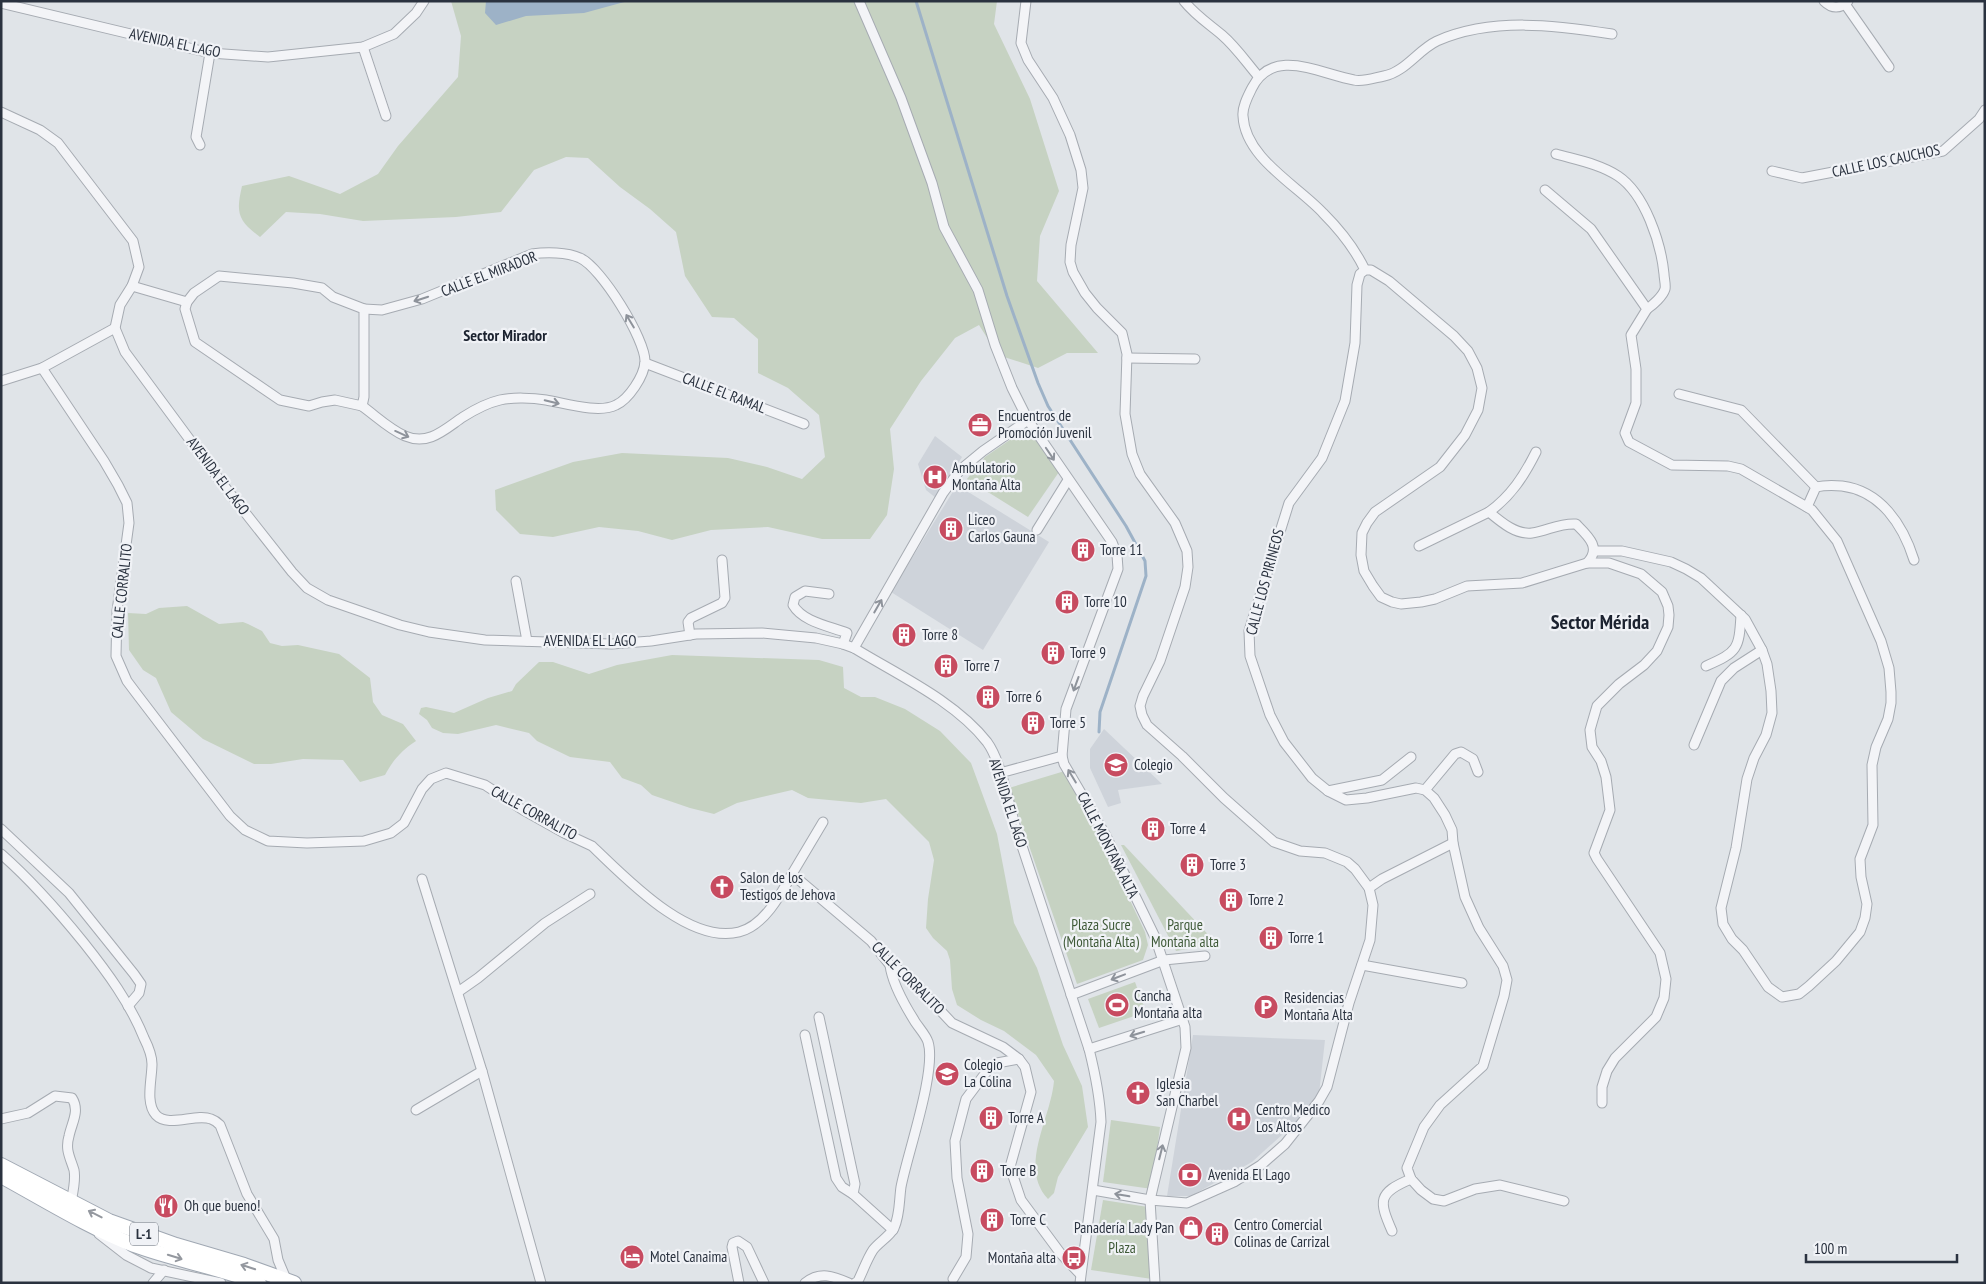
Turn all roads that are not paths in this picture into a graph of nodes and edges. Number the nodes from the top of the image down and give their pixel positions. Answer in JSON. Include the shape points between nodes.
{"nodes":[{"id":1,"x":424,"y":1,"type":"edge"},
{"id":2,"x":860,"y":1,"type":"edge"},
{"id":3,"x":1026,"y":1,"type":"edge"},
{"id":4,"x":1184,"y":1,"type":"edge"},
{"id":5,"x":1824,"y":1,"type":"edge"},
{"id":6,"x":1,"y":3,"type":"edge"},
{"id":7,"x":1846,"y":3,"type":"edge"},
{"id":8,"x":1612,"y":34,"type":"dead end"},
{"id":9,"x":364,"y":47,"type":"junction"},
{"id":10,"x":210,"y":53,"type":"junction"},
{"id":11,"x":1889,"y":67,"type":"dead end"},
{"id":12,"x":1258,"y":76,"type":"junction"},
{"id":13,"x":1985,"y":110,"type":"edge"},
{"id":14,"x":1,"y":112,"type":"edge"},
{"id":15,"x":386,"y":116,"type":"dead end"},
{"id":16,"x":200,"y":145,"type":"dead end"},
{"id":17,"x":1556,"y":154,"type":"dead end"},
{"id":18,"x":1772,"y":171,"type":"dead end"},
{"id":19,"x":1545,"y":190,"type":"dead end"},
{"id":20,"x":1365,"y":270,"type":"junction"},
{"id":21,"x":132,"y":286,"type":"junction"},
{"id":22,"x":187,"y":302,"type":"junction"},
{"id":23,"x":1647,"y":309,"type":"junction"},
{"id":24,"x":364,"y":310,"type":"junction"},
{"id":25,"x":115,"y":328,"type":"junction"},
{"id":26,"x":1127,"y":358,"type":"junction"},
{"id":27,"x":1195,"y":359,"type":"dead end"},
{"id":28,"x":645,"y":363,"type":"junction"},
{"id":29,"x":42,"y":368,"type":"junction"},
{"id":30,"x":1,"y":381,"type":"edge"},
{"id":31,"x":1680,"y":394,"type":"dead end"},
{"id":32,"x":362,"y":406,"type":"junction"},
{"id":33,"x":1028,"y":420,"type":"junction"},
{"id":34,"x":804,"y":424,"type":"dead end"},
{"id":35,"x":1536,"y":452,"type":"dead end"},
{"id":36,"x":1068,"y":480,"type":"junction"},
{"id":37,"x":1816,"y":487,"type":"junction"},
{"id":38,"x":1807,"y":507,"type":"junction"},
{"id":39,"x":1490,"y":512,"type":"junction"},
{"id":40,"x":1037,"y":530,"type":"dead end"},
{"id":41,"x":1419,"y":546,"type":"dead end"},
{"id":42,"x":1595,"y":551,"type":"junction"},
{"id":43,"x":722,"y":560,"type":"dead end"},
{"id":44,"x":1914,"y":560,"type":"dead end"},
{"id":45,"x":1587,"y":563,"type":"junction"},
{"id":46,"x":516,"y":581,"type":"dead end"},
{"id":47,"x":829,"y":594,"type":"dead end"},
{"id":48,"x":1741,"y":615,"type":"junction"},
{"id":49,"x":690,"y":635,"type":"junction"},
{"id":50,"x":527,"y":641,"type":"junction"},
{"id":51,"x":843,"y":644,"type":"junction"},
{"id":52,"x":854,"y":648,"type":"junction"},
{"id":53,"x":1762,"y":650,"type":"junction"},
{"id":54,"x":1706,"y":666,"type":"dead end"},
{"id":55,"x":1694,"y":746,"type":"dead end"},
{"id":56,"x":1062,"y":756,"type":"junction"},
{"id":57,"x":1410,"y":757,"type":"dead end"},
{"id":58,"x":1478,"y":772,"type":"dead end"},
{"id":59,"x":1000,"y":773,"type":"junction"},
{"id":60,"x":1425,"y":790,"type":"junction"},
{"id":61,"x":1328,"y":791,"type":"junction"},
{"id":62,"x":823,"y":822,"type":"dead end"},
{"id":63,"x":1,"y":829,"type":"edge"},
{"id":64,"x":1453,"y":843,"type":"junction"},
{"id":65,"x":1,"y":854,"type":"edge"},
{"id":66,"x":792,"y":874,"type":"junction"},
{"id":67,"x":422,"y":879,"type":"dead end"},
{"id":68,"x":1369,"y":888,"type":"junction"},
{"id":69,"x":590,"y":894,"type":"dead end"},
{"id":70,"x":1205,"y":956,"type":"dead end"},
{"id":71,"x":1164,"y":960,"type":"junction"},
{"id":72,"x":890,"y":964,"type":"junction"},
{"id":73,"x":1362,"y":965,"type":"junction"},
{"id":74,"x":1462,"y":983,"type":"dead end"},
{"id":75,"x":458,"y":992,"type":"junction"},
{"id":76,"x":1071,"y":995,"type":"junction"},
{"id":77,"x":128,"y":1006,"type":"junction"},
{"id":78,"x":819,"y":1017,"type":"dead end"},
{"id":79,"x":1183,"y":1019,"type":"junction"},
{"id":80,"x":805,"y":1035,"type":"dead end"},
{"id":81,"x":1089,"y":1049,"type":"junction"},
{"id":82,"x":1019,"y":1059,"type":"junction"},
{"id":83,"x":482,"y":1071,"type":"junction"},
{"id":84,"x":1602,"y":1104,"type":"dead end"},
{"id":85,"x":416,"y":1110,"type":"dead end"},
{"id":86,"x":1,"y":1119,"type":"edge"},
{"id":87,"x":1,"y":1165,"type":"edge"},
{"id":88,"x":1,"y":1176,"type":"edge"},
{"id":89,"x":1411,"y":1178,"type":"junction"},
{"id":90,"x":1093,"y":1190,"type":"junction"},
{"id":91,"x":853,"y":1194,"type":"junction"},
{"id":92,"x":1150,"y":1200,"type":"junction"},
{"id":93,"x":1564,"y":1201,"type":"dead end"},
{"id":94,"x":71,"y":1202,"type":"junction"},
{"id":95,"x":81,"y":1220,"type":"junction"},
{"id":96,"x":893,"y":1230,"type":"junction"},
{"id":97,"x":1392,"y":1232,"type":"dead end"},
{"id":98,"x":164,"y":1270,"type":"junction"},
{"id":99,"x":1080,"y":1278,"type":"edge"},
{"id":100,"x":953,"y":1279,"type":"dead end"},
{"id":101,"x":290,"y":1281,"type":"edge"},
{"id":102,"x":153,"y":1283,"type":"edge"},
{"id":103,"x":221,"y":1283,"type":"edge"},
{"id":104,"x":259,"y":1283,"type":"edge"},
{"id":105,"x":541,"y":1283,"type":"edge"},
{"id":106,"x":739,"y":1283,"type":"edge"},
{"id":107,"x":764,"y":1283,"type":"edge"},
{"id":108,"x":805,"y":1283,"type":"edge"},
{"id":109,"x":849,"y":1283,"type":"edge"},
{"id":110,"x":855,"y":1283,"type":"edge"},
{"id":111,"x":1155,"y":1283,"type":"edge"}],
"edges":[{"from":1,"to":9,"type":"street","name":"AVENIDA EL LAGO","via":[[394,34]]},
{"from":2,"to":33,"type":"street","via":[[902,98],[944,227],[978,290],[998,354]]},
{"from":3,"to":26,"type":"street","via":[[1021,43],[1053,98],[1081,170],[1083,188],[1071,245],[1072,267],[1078,283],[1091,301],[1122,333]]},
{"from":4,"to":12,"type":"street","via":[[1194,14],[1232,45]]},
{"from":5,"to":7,"type":"street","via":[[1839,7]]},
{"from":6,"to":10,"type":"street","name":"AVENIDA EL LAGO"},
{"from":7,"to":11,"type":"street"},
{"from":8,"to":12,"type":"street","via":[[1561,26],[1483,27],[1454,34],[1432,44],[1388,75],[1356,81],[1303,66],[1280,65]]},
{"from":9,"to":10,"type":"street","name":"AVENIDA EL LAGO","via":[[268,57]]},
{"from":9,"to":15,"type":"street"},
{"from":10,"to":16,"type":"street","via":[[196,137]]},
{"from":12,"to":20,"type":"street","via":[[1243,115],[1248,140],[1273,168],[1322,211],[1358,255]]},
{"from":13,"to":18,"type":"street","name":"CALLE LOS CAUCHOS","via":[[1943,151],[1802,178]]},
{"from":14,"to":21,"type":"street","via":[[40,130],[58,144],[119,220],[133,241],[139,267]]},
{"from":17,"to":23,"type":"street","via":[[1601,167],[1634,190],[1662,253],[1665,289]]},
{"from":19,"to":23,"type":"street","via":[[1591,229]]},
{"from":20,"to":45,"type":"street","via":[[1389,281],[1454,336],[1477,368],[1482,388],[1478,410],[1465,435],[1440,467],[1375,512],[1366,523],[1361,555],[1364,571],[1377,592],[1381,597],[1401,604],[1420,602],[1468,586],[1522,584]]},
{"from":20,"to":61,"type":"street","name":"CALLE LOS PIRINEOS","via":[[1356,285],[1356,343],[1345,401],[1322,458],[1288,503],[1248,631],[1250,656],[1270,715],[1284,742],[1312,778]]},
{"from":21,"to":22,"type":"street"},
{"from":21,"to":25,"type":"street","via":[[120,305]]},
{"from":22,"to":24,"type":"street","via":[[194,293],[219,276],[322,288],[333,298]]},
{"from":22,"to":32,"type":"street","via":[[185,309],[195,342],[280,400],[309,406],[335,400]]},
{"from":23,"to":38,"type":"street","via":[[1630,335],[1636,403],[1625,433],[1629,442],[1672,465],[1741,469]]},
{"from":28,"to":24,"type":"street","name":"CALLE EL MIRADOR","one_way":true,"via":[[635,329],[603,281],[580,258],[545,252],[532,254],[422,299],[382,310]]},
{"from":24,"to":32,"type":"street"},
{"from":25,"to":29,"type":"street"},
{"from":25,"to":50,"type":"street","name":"AVENIDA EL LAGO","via":[[125,352],[210,467],[308,588],[328,600],[400,625],[485,640]]},
{"from":26,"to":27,"type":"street"},
{"from":26,"to":68,"type":"street","via":[[1125,414],[1132,454],[1140,474],[1175,522],[1187,551],[1188,566],[1168,638],[1143,696],[1142,715],[1147,725],[1274,842],[1300,851],[1337,856],[1355,869]]},
{"from":32,"to":28,"type":"street","one_way":true,"via":[[392,429],[407,437],[422,439],[447,430],[490,402],[504,399],[545,400],[609,408],[627,398]]},
{"from":28,"to":34,"type":"street","name":"CALLE EL RAMAL"},
{"from":29,"to":30,"type":"street"},
{"from":29,"to":66,"type":"street","name":"CALLE CORRALITO","via":[[104,461],[127,503],[129,523],[117,611],[116,656],[127,681],[230,816],[245,830],[268,841],[364,841],[391,833],[404,823],[422,789],[446,773],[485,785],[564,833],[583,840],[660,907],[709,931],[740,932],[750,926],[772,909]]},
{"from":31,"to":37,"type":"street","via":[[1741,410]]},
{"from":33,"to":36,"type":"street","one_way":true},
{"from":52,"to":33,"type":"street","one_way":true,"via":[[943,493],[960,470]]},
{"from":35,"to":39,"type":"street","via":[[1524,477]]},
{"from":36,"to":40,"type":"street"},
{"from":36,"to":56,"type":"street","one_way":true,"via":[[1112,542],[1118,569],[1066,710]]},
{"from":37,"to":38,"type":"street"},
{"from":37,"to":44,"type":"street","via":[[1825,484],[1854,488],[1880,501],[1910,546]]},
{"from":38,"to":53,"type":"street","via":[[1837,541],[1881,641],[1889,668],[1891,703],[1872,765],[1873,825],[1860,859],[1866,904],[1860,932],[1809,986],[1799,994],[1782,997],[1768,987],[1732,939],[1723,924],[1721,908],[1736,848],[1747,779],[1772,713]]},
{"from":39,"to":41,"type":"street"},
{"from":39,"to":42,"type":"street","via":[[1520,532],[1532,533],[1556,525],[1576,524]]},
{"from":42,"to":45,"type":"street"},
{"from":42,"to":48,"type":"street","via":[[1622,551],[1686,568]]},
{"from":43,"to":49,"type":"street","via":[[725,598],[722,603],[690,618]]},
{"from":45,"to":84,"type":"street","via":[[1609,563],[1641,574],[1662,592],[1669,615],[1668,627],[1658,651],[1597,706],[1590,730],[1592,747],[1601,760],[1606,777],[1610,810],[1594,853],[1660,953],[1666,979],[1664,998],[1656,1017],[1615,1058],[1607,1071],[1602,1087]]},
{"from":46,"to":50,"type":"street"},
{"from":47,"to":51,"type":"street","via":[[805,591],[795,597],[793,605],[808,619],[847,633]]},
{"from":48,"to":53,"type":"street"},
{"from":48,"to":54,"type":"street","via":[[1733,652]]},
{"from":49,"to":50,"type":"street","name":"AVENIDA EL LAGO","via":[[612,644]]},
{"from":49,"to":51,"type":"street","name":"AVENIDA EL LAGO","via":[[762,633]]},
{"from":51,"to":52,"type":"street","name":"AVENIDA EL LAGO"},
{"from":52,"to":59,"type":"street","name":"AVENIDA EL LAGO","via":[[957,711],[988,744]]},
{"from":53,"to":55,"type":"street","via":[[1734,668],[1721,681]]},
{"from":56,"to":59,"type":"street"},
{"from":71,"to":56,"type":"street","name":"CALLE MONTAÑA ALTA","one_way":true,"via":[[1105,834]]},
{"from":57,"to":61,"type":"street","via":[[1382,780]]},
{"from":58,"to":60,"type":"street","via":[[1473,759],[1461,752],[1455,754]]},
{"from":59,"to":76,"type":"street","name":"AVENIDA EL LAGO"},
{"from":60,"to":61,"type":"street","name":"CALLE LOS PIRINEOS","via":[[1416,788],[1346,800]]},
{"from":60,"to":64,"type":"street","via":[[1445,815],[1452,830]]},
{"from":62,"to":66,"type":"street"},
{"from":63,"to":77,"type":"street","via":[[69,893],[134,974],[141,984],[139,993]]},
{"from":64,"to":68,"type":"street"},
{"from":64,"to":89,"type":"street","via":[[1464,897],[1503,966],[1507,980],[1483,1066],[1440,1105],[1424,1128],[1408,1168]]},
{"from":65,"to":77,"type":"street","via":[[52,902],[110,976]]},
{"from":66,"to":72,"type":"street","name":"CALLE CORRALITO","via":[[871,941]]},
{"from":67,"to":75,"type":"street"},
{"from":68,"to":73,"type":"street","via":[[1373,917]]},
{"from":69,"to":75,"type":"street","via":[[545,923]]},
{"from":70,"to":71,"type":"street"},
{"from":71,"to":76,"type":"street","one_way":true},
{"from":71,"to":79,"type":"street","name":"CALLE MONTAÑA ALTA"},
{"from":72,"to":82,"type":"street","name":"CALLE CORRALITO","via":[[906,974],[952,1022],[1003,1047]]},
{"from":72,"to":96,"type":"street","via":[[900,993],[928,1042],[929,1061]]},
{"from":73,"to":74,"type":"street"},
{"from":73,"to":92,"type":"street","via":[[1327,1087],[1293,1135],[1261,1165],[1216,1191],[1187,1203]]},
{"from":75,"to":83,"type":"street"},
{"from":76,"to":81,"type":"street","name":"AVENIDA EL LAGO"},
{"from":77,"to":101,"type":"street","via":[[144,1036],[152,1062],[152,1109],[157,1117],[166,1121],[202,1118],[212,1119],[220,1125],[248,1194],[274,1239],[278,1260]]},
{"from":78,"to":91,"type":"street","via":[[839,1105],[854,1184]]},
{"from":79,"to":81,"type":"street","one_way":true},
{"from":92,"to":79,"type":"street","name":"CALLE MONTAÑA ALTA","one_way":true,"via":[[1186,1048]]},
{"from":80,"to":91,"type":"street","via":[[836,1178]]},
{"from":81,"to":90,"type":"street","name":"AVENIDA EL LAGO","via":[[1100,1100],[1101,1122]]},
{"from":82,"to":99,"type":"street","via":[[1025,1067],[1031,1092],[1010,1167],[1021,1200]]},
{"from":82,"to":100,"type":"street","via":[[997,1063],[966,1099],[955,1141],[957,1178],[968,1234],[967,1250],[966,1258]]},
{"from":83,"to":85,"type":"street"},
{"from":83,"to":105,"type":"street"},
{"from":86,"to":94,"type":"street","via":[[28,1113],[55,1096],[72,1098],[76,1105],[68,1137],[68,1156],[74,1172]]},
{"from":87,"to":94,"type":"main road","number":"L-1"},
{"from":88,"to":95,"type":"main road","number":"L-1"},
{"from":89,"to":93,"type":"street","via":[[1433,1199],[1444,1201],[1475,1189],[1500,1185]]},
{"from":89,"to":97,"type":"street","via":[[1397,1185],[1383,1200]]},
{"from":92,"to":90,"type":"street","one_way":true},
{"from":90,"to":99,"type":"street","name":"AVENIDA EL LAGO"},
{"from":91,"to":96,"type":"street"},
{"from":92,"to":111,"type":"street","name":"CALLE MONTAÑA ALTA"},
{"from":101,"to":94,"type":"main road","number":"L-1","one_way":true,"via":[[138,1232]]},
{"from":95,"to":98,"type":"street","via":[[126,1255],[151,1268]]},
{"from":95,"to":104,"type":"main road","number":"L-1","one_way":true,"via":[[135,1245]]},
{"from":96,"to":110,"type":"street","via":[[872,1251]]},
{"from":98,"to":102,"type":"street"},
{"from":98,"to":103,"type":"street"},
{"from":106,"to":107,"type":"street","via":[[732,1247],[738,1241],[747,1247]]},
{"from":108,"to":109,"type":"street","via":[[821,1275],[834,1276]]}]}
